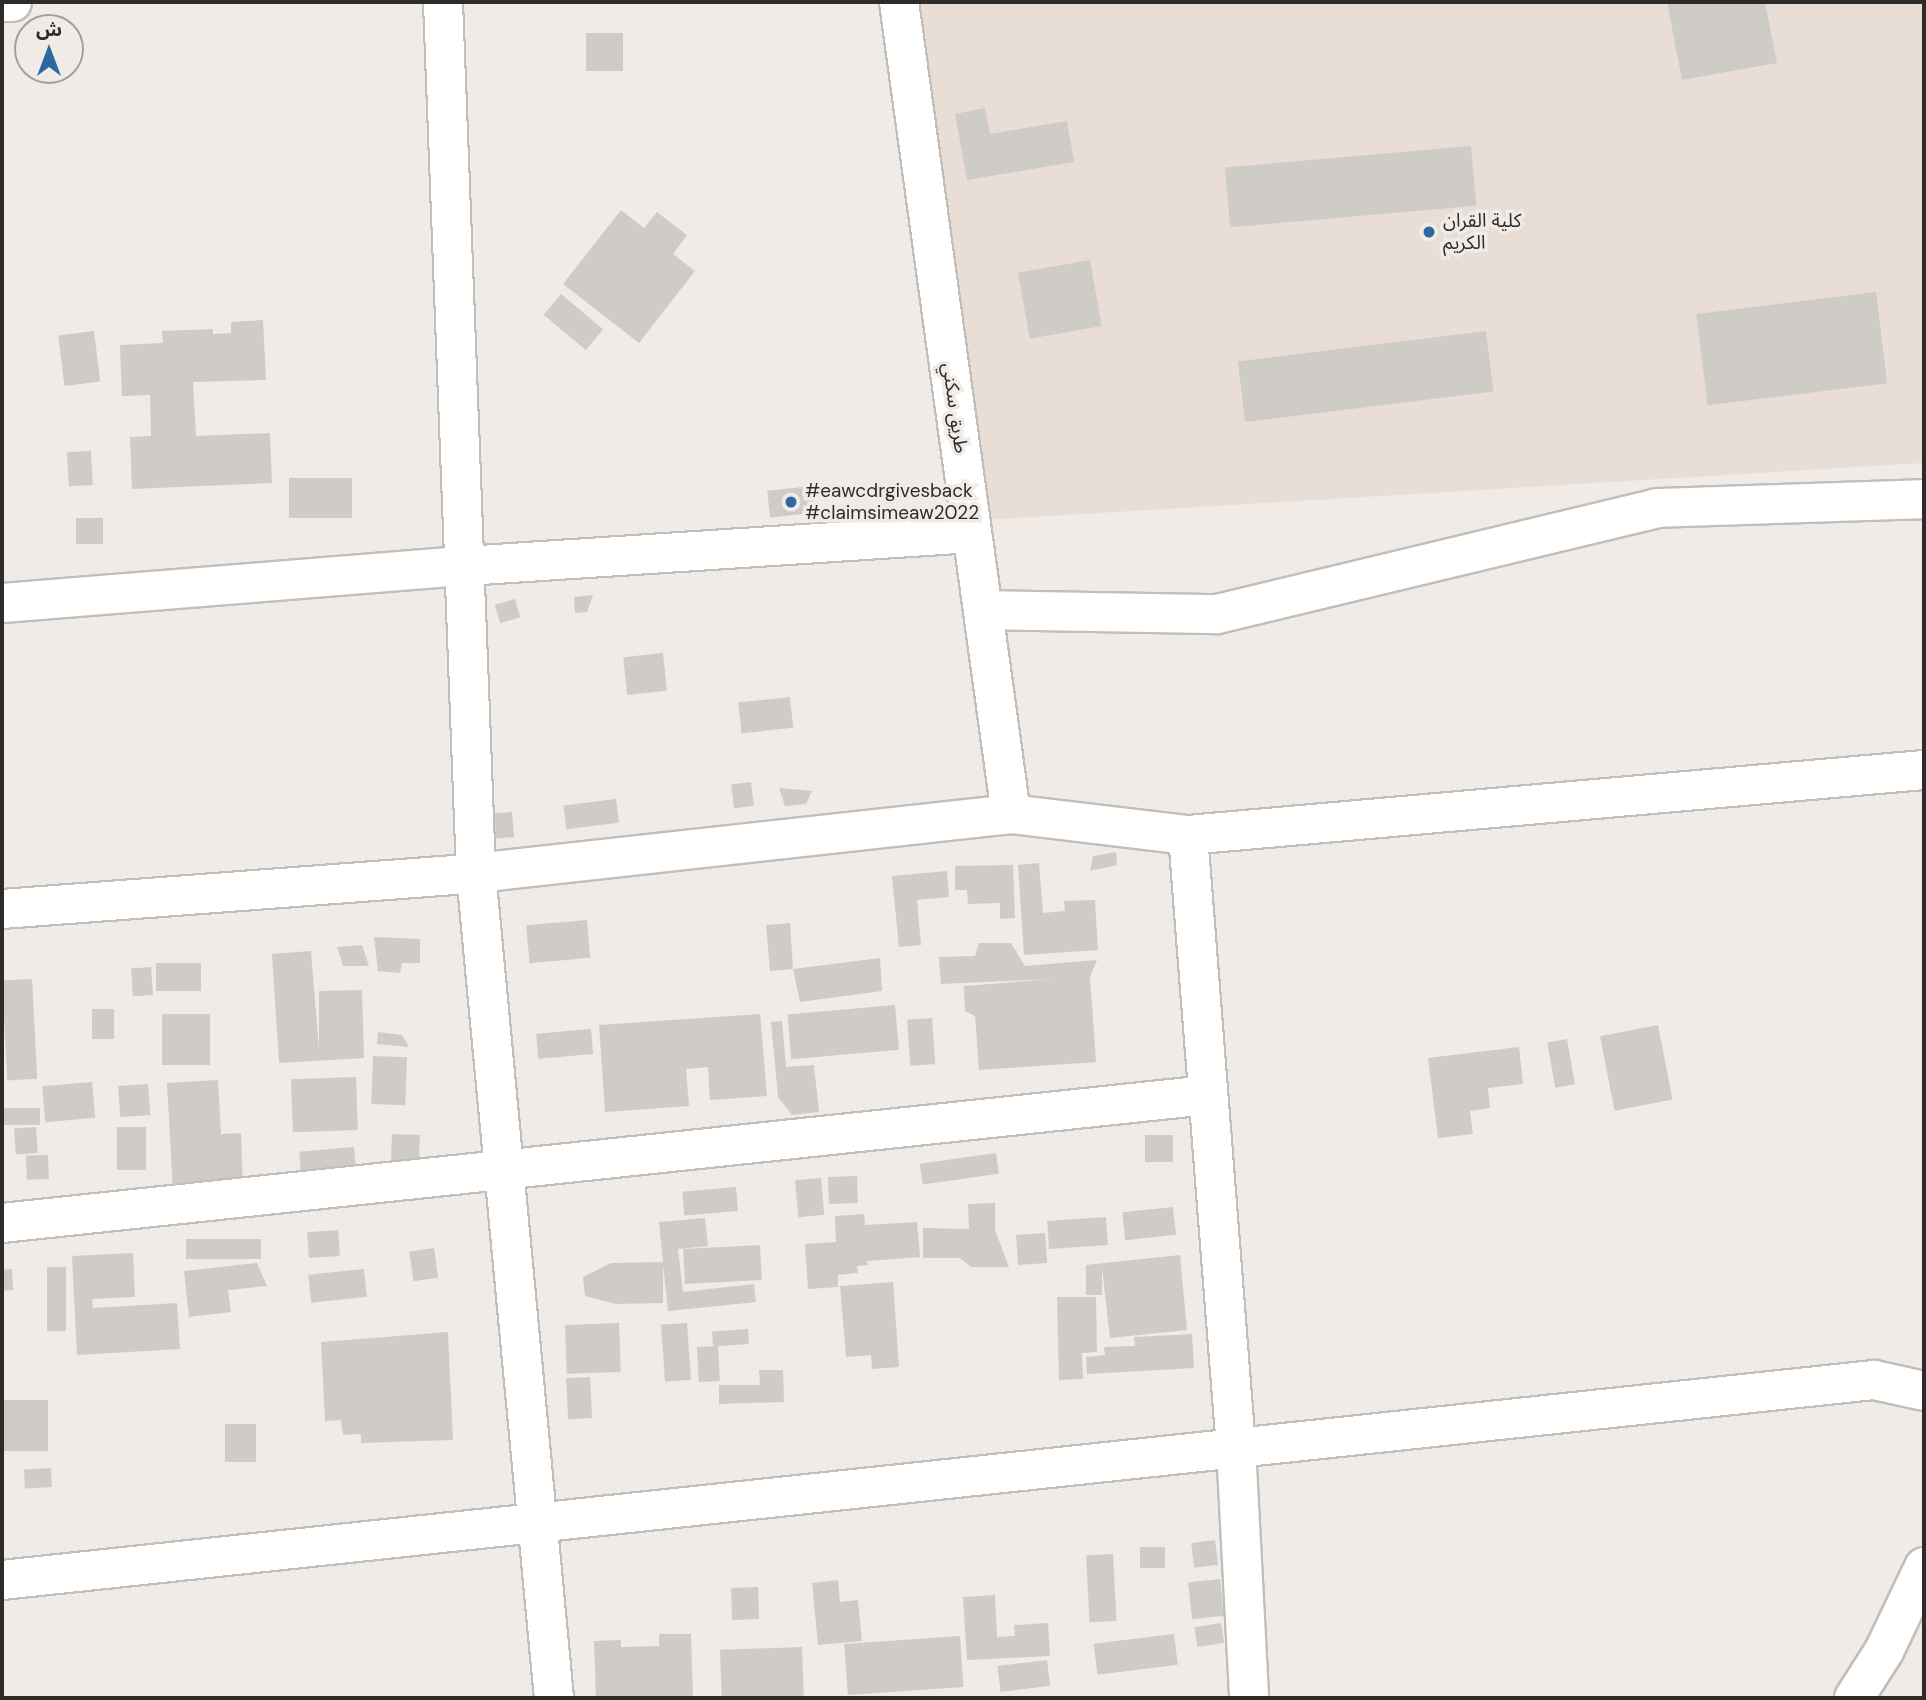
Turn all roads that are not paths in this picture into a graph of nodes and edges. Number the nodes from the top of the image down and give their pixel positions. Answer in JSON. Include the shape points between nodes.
{"nodes":[{"id":1,"x":2,"y":2,"type":"edge"},
{"id":2,"x":12,"y":2,"type":"edge"},
{"id":3,"x":443,"y":2,"type":"edge"},
{"id":4,"x":900,"y":2,"type":"edge"},
{"id":5,"x":1924,"y":499,"type":"edge"},
{"id":6,"x":972,"y":533,"type":"junction"},
{"id":7,"x":465,"y":566,"type":"junction"},
{"id":8,"x":2,"y":603,"type":"edge"},
{"id":9,"x":983,"y":610,"type":"junction"},
{"id":10,"x":1924,"y":770,"type":"edge"},
{"id":11,"x":1011,"y":814,"type":"junction"},
{"id":12,"x":1188,"y":835,"type":"junction"},
{"id":13,"x":476,"y":873,"type":"junction"},
{"id":14,"x":2,"y":909,"type":"edge"},
{"id":15,"x":1208,"y":1095,"type":"junction"},
{"id":16,"x":506,"y":1169,"type":"junction"},
{"id":17,"x":2,"y":1223,"type":"edge"},
{"id":18,"x":1924,"y":1391,"type":"edge"},
{"id":19,"x":1236,"y":1447,"type":"junction"},
{"id":20,"x":534,"y":1522,"type":"junction"},
{"id":21,"x":1924,"y":1567,"type":"edge"},
{"id":22,"x":2,"y":1580,"type":"edge"},
{"id":23,"x":554,"y":1698,"type":"edge"},
{"id":24,"x":1249,"y":1698,"type":"edge"},
{"id":25,"x":1854,"y":1698,"type":"edge"}],
"edges":[{"from":1,"to":2,"type":"street"},
{"from":3,"to":7,"type":"street"},
{"from":4,"to":6,"type":"street","name":"طريق سكني"},
{"from":5,"to":9,"type":"street","via":[[1657,508],[1217,614]]},
{"from":6,"to":7,"type":"street"},
{"from":6,"to":9,"type":"street","name":"طريق سكني"},
{"from":7,"to":8,"type":"street"},
{"from":7,"to":13,"type":"street"},
{"from":9,"to":11,"type":"street","name":"طريق سكني"},
{"from":10,"to":12,"type":"street"},
{"from":11,"to":12,"type":"street"},
{"from":11,"to":13,"type":"street"},
{"from":12,"to":15,"type":"street"},
{"from":13,"to":14,"type":"street"},
{"from":13,"to":16,"type":"street"},
{"from":15,"to":16,"type":"street"},
{"from":15,"to":19,"type":"street"},
{"from":16,"to":17,"type":"street"},
{"from":16,"to":20,"type":"street"},
{"from":18,"to":19,"type":"street","via":[[1874,1380]]},
{"from":19,"to":20,"type":"street"},
{"from":19,"to":24,"type":"street"},
{"from":20,"to":22,"type":"street"},
{"from":20,"to":23,"type":"street"},
{"from":21,"to":25,"type":"street","via":[[1884,1651]]}]}
